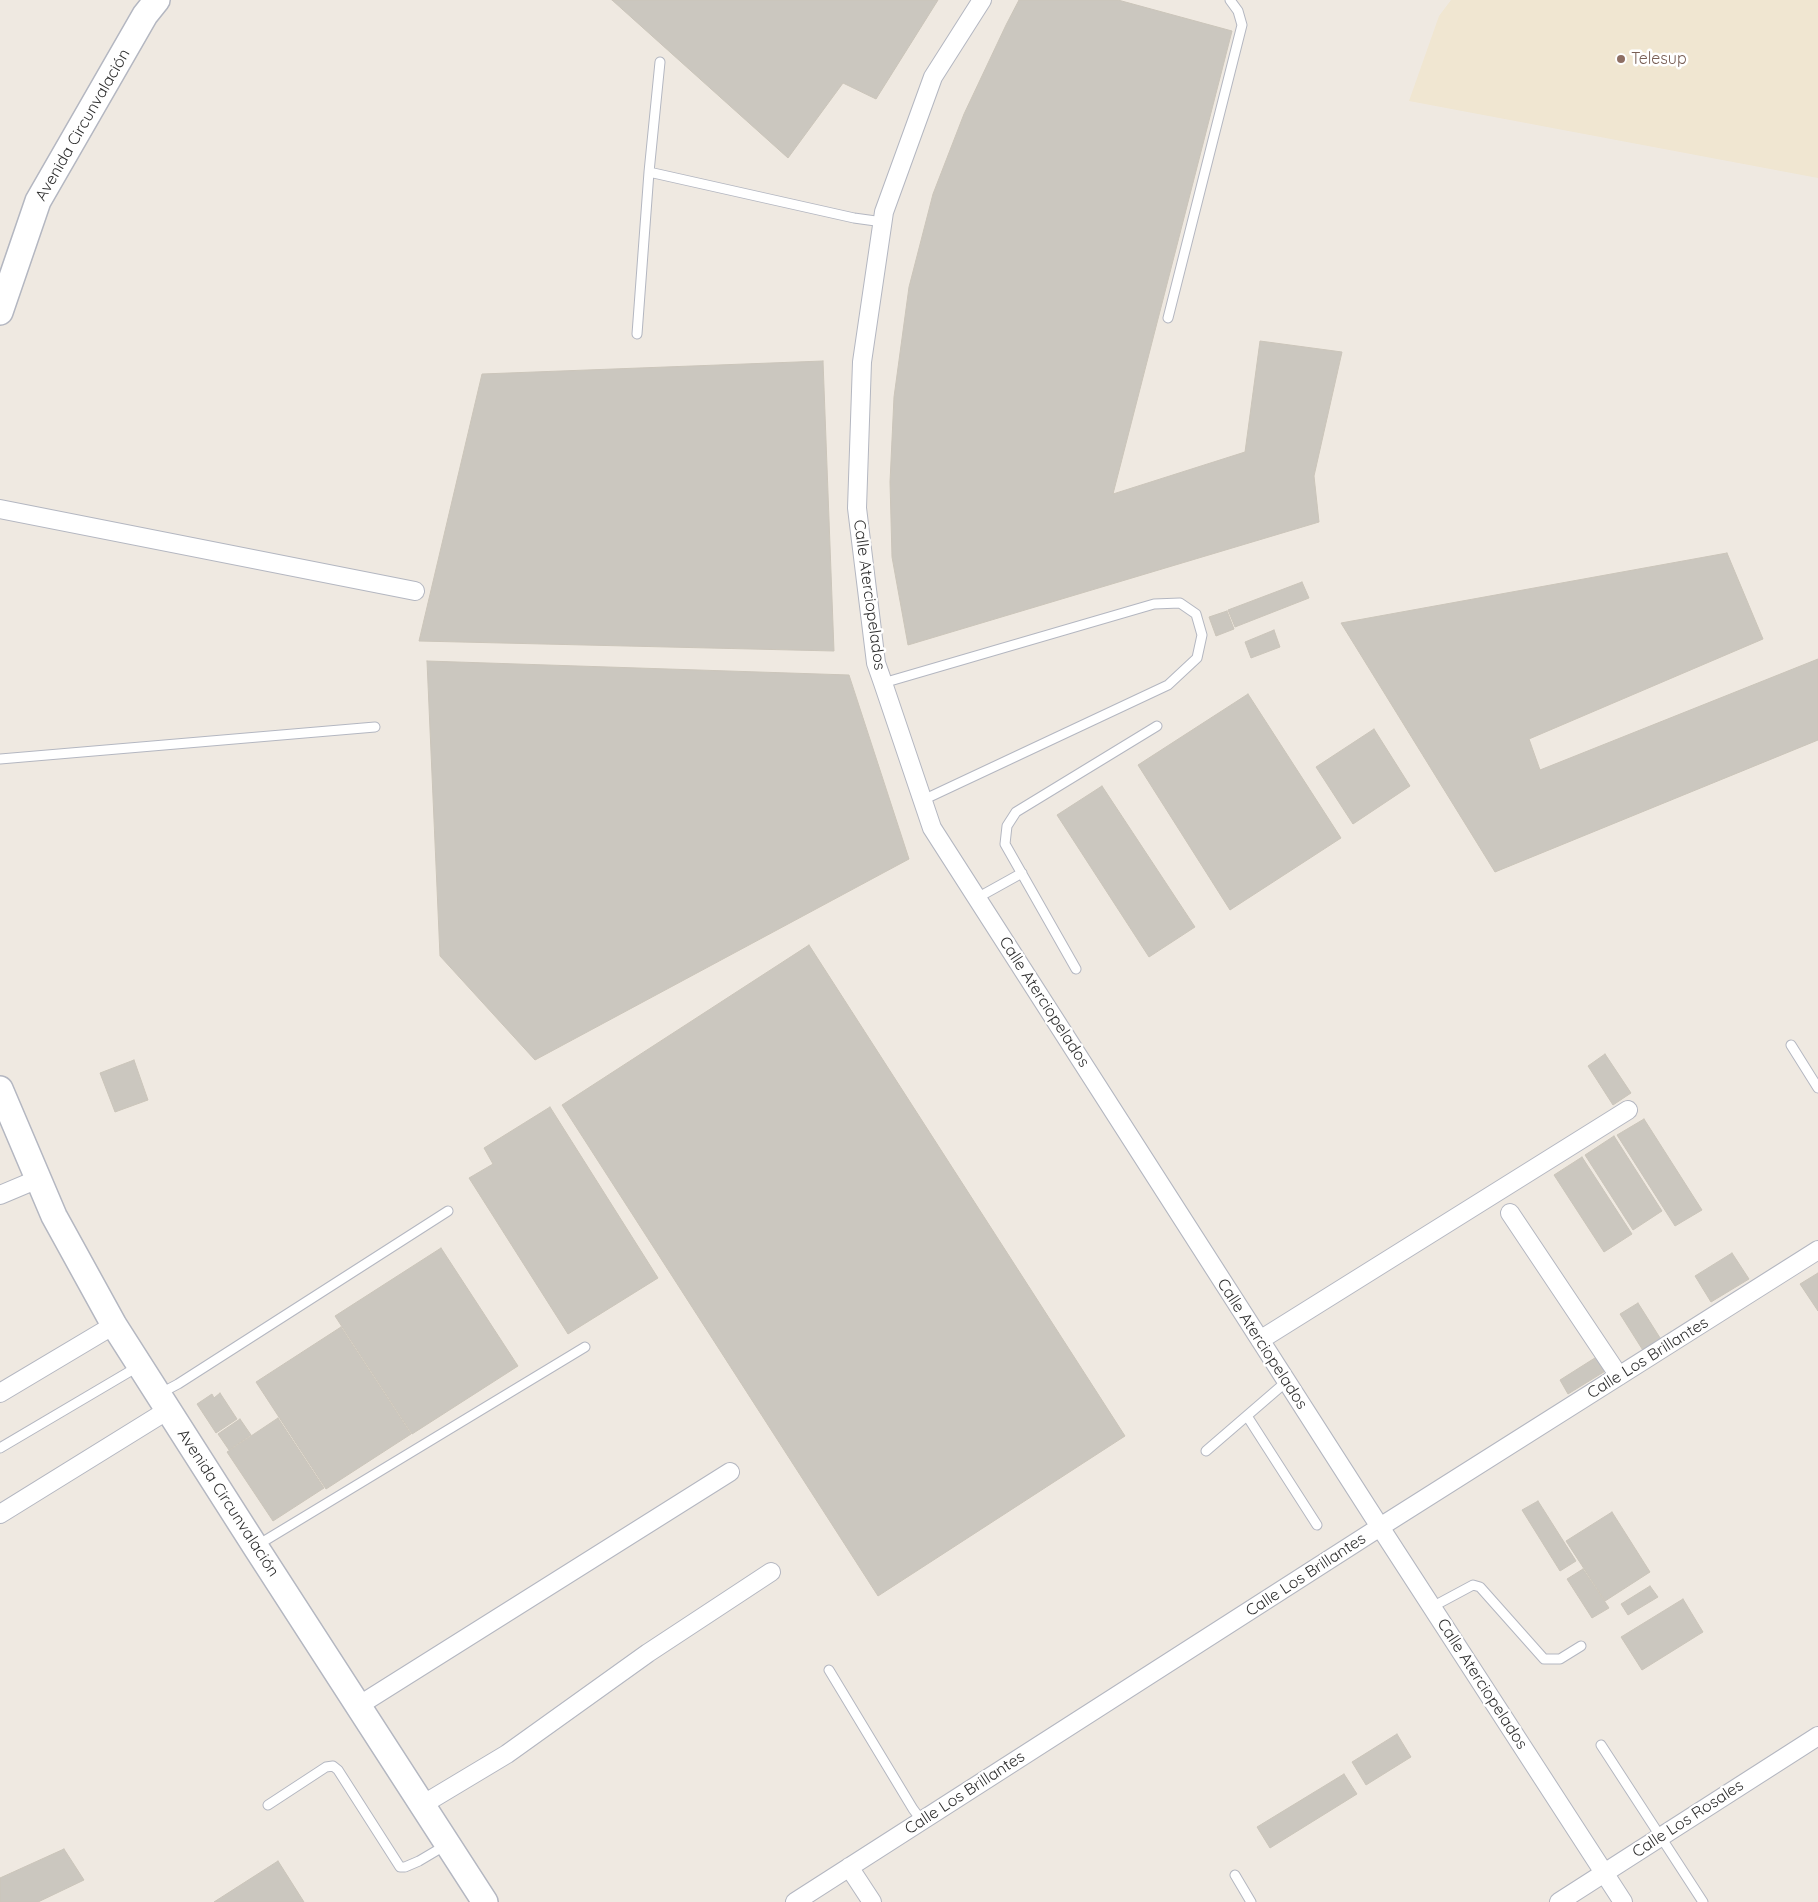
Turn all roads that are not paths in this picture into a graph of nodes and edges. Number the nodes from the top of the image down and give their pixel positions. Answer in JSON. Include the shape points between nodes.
{"nodes":[{"id":1,"x":157,"y":0,"type":"edge"},
{"id":2,"x":982,"y":0,"type":"edge"},
{"id":3,"x":1230,"y":0,"type":"edge"},
{"id":4,"x":660,"y":62,"type":"dead end"},
{"id":5,"x":649,"y":172,"type":"junction"},
{"id":6,"x":883,"y":222,"type":"junction"},
{"id":7,"x":0,"y":312,"type":"edge"},
{"id":8,"x":1168,"y":318,"type":"dead end"},
{"id":9,"x":637,"y":334,"type":"dead end"},
{"id":10,"x":0,"y":509,"type":"edge"},
{"id":11,"x":416,"y":591,"type":"dead end"},
{"id":12,"x":883,"y":683,"type":"junction"},
{"id":13,"x":1157,"y":726,"type":"dead end"},
{"id":14,"x":375,"y":727,"type":"dead end"},
{"id":15,"x":0,"y":759,"type":"edge"},
{"id":16,"x":923,"y":800,"type":"junction"},
{"id":17,"x":1022,"y":873,"type":"junction"},
{"id":18,"x":977,"y":898,"type":"junction"},
{"id":19,"x":1076,"y":969,"type":"dead end"},
{"id":20,"x":1791,"y":1045,"type":"dead end"},
{"id":21,"x":0,"y":1088,"type":"edge"},
{"id":22,"x":1818,"y":1088,"type":"edge"},
{"id":23,"x":1628,"y":1110,"type":"dead end"},
{"id":24,"x":38,"y":1179,"type":"junction"},
{"id":25,"x":0,"y":1195,"type":"edge"},
{"id":26,"x":448,"y":1211,"type":"dead end"},
{"id":27,"x":1510,"y":1213,"type":"dead end"},
{"id":28,"x":1818,"y":1250,"type":"edge"},
{"id":29,"x":114,"y":1325,"type":"junction"},
{"id":30,"x":1260,"y":1340,"type":"junction"},
{"id":31,"x":585,"y":1347,"type":"dead end"},
{"id":32,"x":140,"y":1366,"type":"junction"},
{"id":33,"x":1620,"y":1376,"type":"junction"},
{"id":34,"x":1286,"y":1382,"type":"junction"},
{"id":35,"x":0,"y":1393,"type":"edge"},
{"id":36,"x":162,"y":1402,"type":"junction"},
{"id":37,"x":1247,"y":1416,"type":"junction"},
{"id":38,"x":0,"y":1448,"type":"edge"},
{"id":39,"x":1206,"y":1451,"type":"dead end"},
{"id":40,"x":730,"y":1472,"type":"dead end"},
{"id":41,"x":0,"y":1514,"type":"edge"},
{"id":42,"x":1317,"y":1525,"type":"dead end"},
{"id":43,"x":1380,"y":1527,"type":"junction"},
{"id":44,"x":255,"y":1546,"type":"junction"},
{"id":45,"x":771,"y":1572,"type":"dead end"},
{"id":46,"x":1432,"y":1607,"type":"junction"},
{"id":47,"x":1581,"y":1646,"type":"dead end"},
{"id":48,"x":829,"y":1670,"type":"dead end"},
{"id":49,"x":358,"y":1706,"type":"junction"},
{"id":50,"x":1818,"y":1736,"type":"edge"},
{"id":51,"x":1601,"y":1744,"type":"dead end"},
{"id":52,"x":268,"y":1805,"type":"dead end"},
{"id":53,"x":422,"y":1805,"type":"junction"},
{"id":54,"x":922,"y":1821,"type":"junction"},
{"id":55,"x":1661,"y":1837,"type":"junction"},
{"id":56,"x":448,"y":1844,"type":"junction"},
{"id":57,"x":849,"y":1867,"type":"junction"},
{"id":58,"x":1604,"y":1873,"type":"junction"},
{"id":59,"x":1235,"y":1876,"type":"dead end"},
{"id":60,"x":485,"y":1902,"type":"edge"},
{"id":61,"x":795,"y":1902,"type":"edge"},
{"id":62,"x":872,"y":1902,"type":"edge"},
{"id":63,"x":1251,"y":1902,"type":"edge"},
{"id":64,"x":1558,"y":1902,"type":"edge"},
{"id":65,"x":1623,"y":1902,"type":"edge"},
{"id":66,"x":1703,"y":1902,"type":"edge"}],
"edges":[{"from":1,"to":7,"type":"street","name":"Avenida Circunvalación","via":[[145,15],[38,201]]},
{"from":2,"to":6,"type":"street","name":"Calle Aterciopelados","via":[[933,77]]},
{"from":3,"to":8,"type":"lane","via":[[1242,25]]},
{"from":4,"to":5,"type":"lane"},
{"from":5,"to":6,"type":"lane"},
{"from":5,"to":9,"type":"lane"},
{"from":6,"to":12,"type":"street","name":"Calle Aterciopelados","via":[[862,362],[857,508],[876,663]]},
{"from":10,"to":11,"type":"street"},
{"from":12,"to":16,"type":"street","name":"Calle Aterciopelados"},
{"from":12,"to":16,"type":"lane","via":[[1154,604],[1180,604],[1196,614],[1202,635],[1197,658],[1168,685]]},
{"from":13,"to":17,"type":"lane","via":[[1016,812],[1007,826],[1005,844]]},
{"from":14,"to":15,"type":"lane"},
{"from":16,"to":18,"type":"street","name":"Calle Aterciopelados","via":[[932,828]]},
{"from":17,"to":18,"type":"lane"},
{"from":17,"to":19,"type":"lane"},
{"from":18,"to":30,"type":"street","name":"Calle Aterciopelados"},
{"from":20,"to":22,"type":"lane"},
{"from":21,"to":24,"type":"street","name":"Avenida Circunvalación"},
{"from":23,"to":30,"type":"street"},
{"from":24,"to":25,"type":"street"},
{"from":24,"to":29,"type":"street","name":"Avenida Circunvalación","via":[[54,1216]]},
{"from":26,"to":36,"type":"lane","via":[[178,1384]]},
{"from":27,"to":33,"type":"street"},
{"from":28,"to":33,"type":"street","name":"Calle Los Brillantes"},
{"from":29,"to":32,"type":"street","name":"Avenida Circunvalación"},
{"from":29,"to":35,"type":"street"},
{"from":30,"to":34,"type":"street","name":"Calle Aterciopelados"},
{"from":31,"to":44,"type":"lane"},
{"from":32,"to":36,"type":"street","name":"Avenida Circunvalación"},
{"from":32,"to":38,"type":"lane"},
{"from":33,"to":43,"type":"street","name":"Calle Los Brillantes"},
{"from":34,"to":37,"type":"lane"},
{"from":34,"to":43,"type":"street","name":"Calle Aterciopelados"},
{"from":36,"to":41,"type":"street"},
{"from":36,"to":44,"type":"street","name":"Avenida Circunvalación"},
{"from":37,"to":39,"type":"lane"},
{"from":37,"to":42,"type":"lane"},
{"from":40,"to":49,"type":"street"},
{"from":43,"to":46,"type":"street","name":"Calle Aterciopelados"},
{"from":43,"to":54,"type":"street","name":"Calle Los Brillantes"},
{"from":44,"to":49,"type":"street","name":"Avenida Circunvalación"},
{"from":45,"to":53,"type":"street","via":[[648,1653],[506,1754]]},
{"from":46,"to":47,"type":"lane","via":[[1473,1585],[1480,1587],[1544,1659],[1560,1659]]},
{"from":46,"to":58,"type":"street","name":"Calle Aterciopelados"},
{"from":48,"to":54,"type":"lane"},
{"from":49,"to":53,"type":"street","name":"Avenida Circunvalación"},
{"from":50,"to":55,"type":"street","name":"Calle Los Rosales"},
{"from":51,"to":55,"type":"lane"},
{"from":52,"to":56,"type":"lane","via":[[332,1766],[338,1770],[400,1867],[419,1861]]},
{"from":53,"to":56,"type":"street","name":"Avenida Circunvalación"},
{"from":54,"to":57,"type":"street","name":"Calle Los Brillantes"},
{"from":55,"to":58,"type":"street","name":"Calle Los Rosales"},
{"from":55,"to":66,"type":"lane"},
{"from":56,"to":60,"type":"street","name":"Avenida Circunvalación"},
{"from":57,"to":61,"type":"street","name":"Calle Los Brillantes"},
{"from":57,"to":62,"type":"street"},
{"from":58,"to":64,"type":"street","name":"Calle Los Rosales"},
{"from":58,"to":65,"type":"street","name":"Calle Aterciopelados"},
{"from":59,"to":63,"type":"lane"}]}
